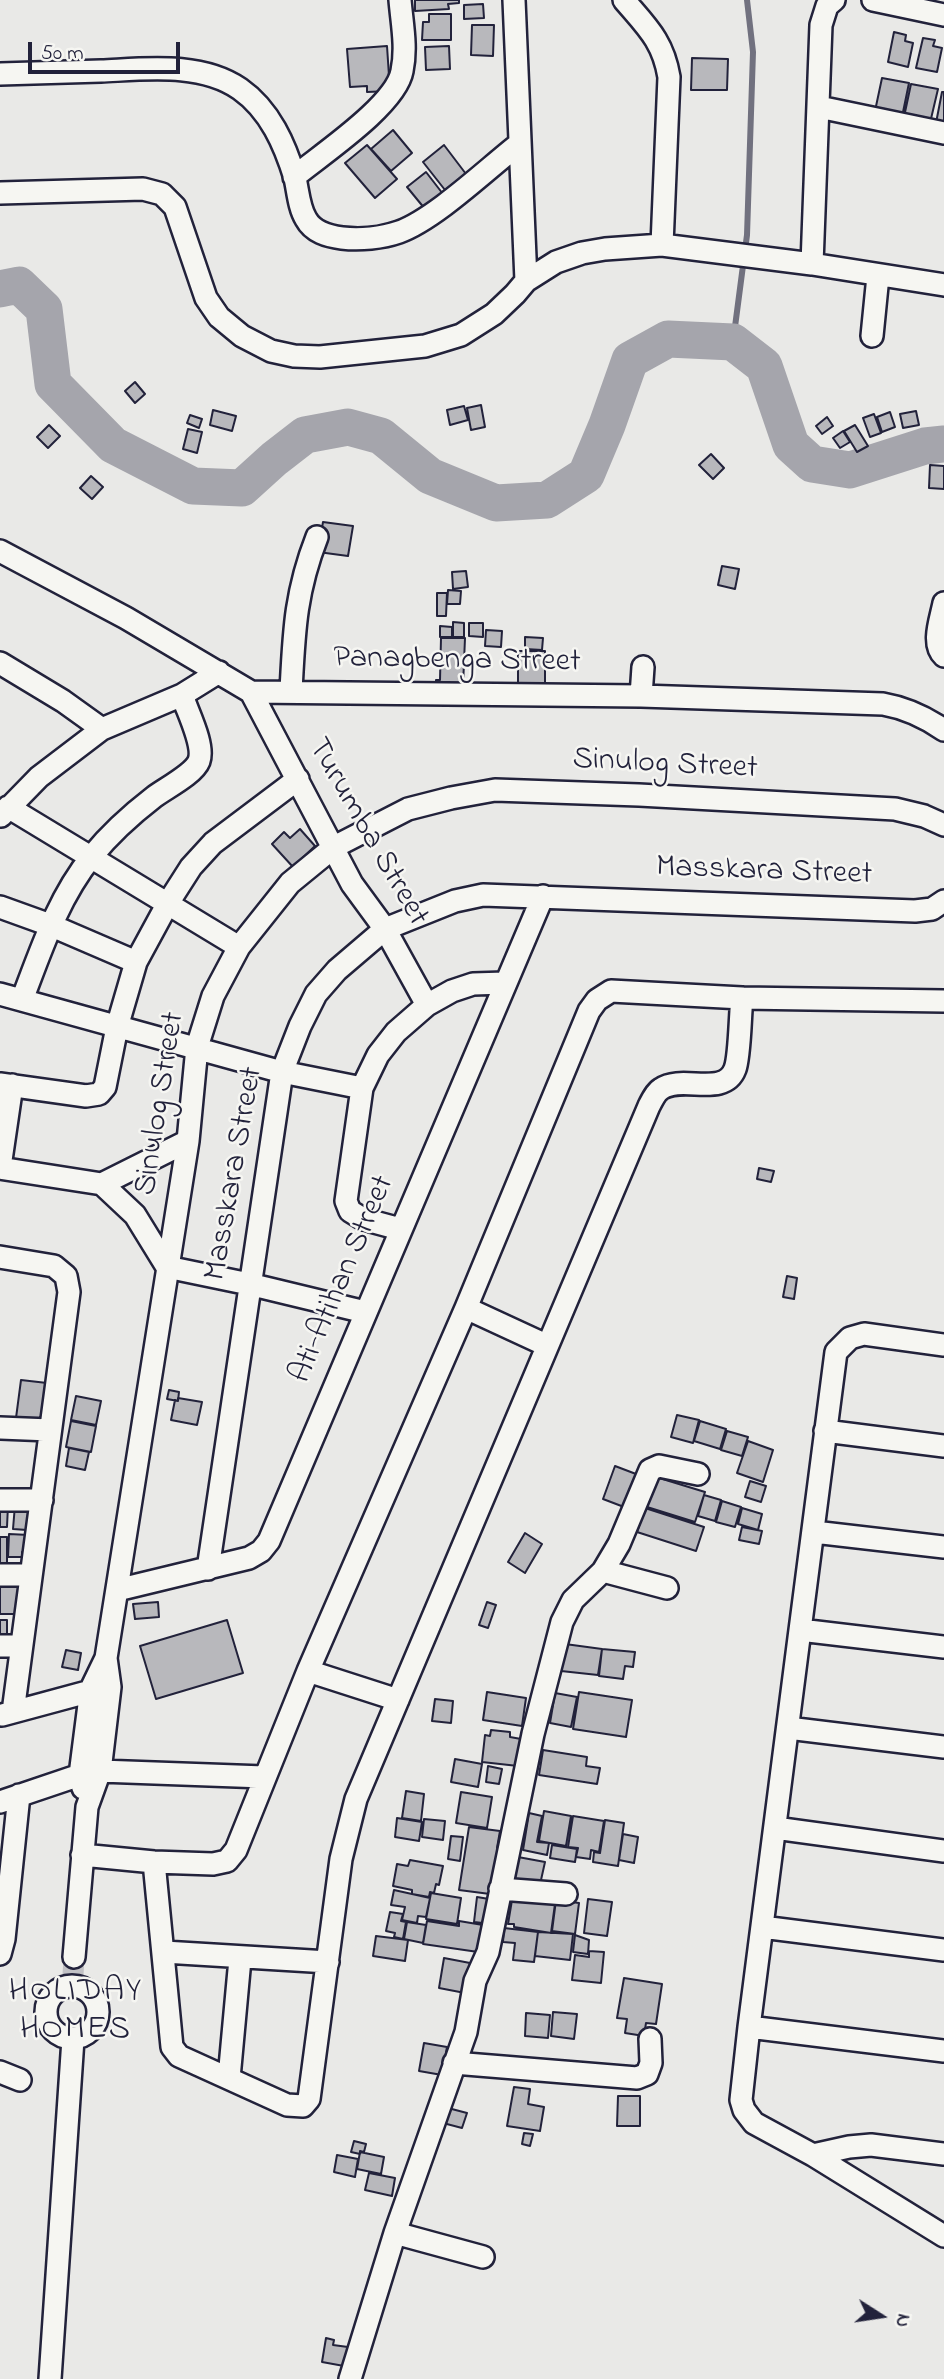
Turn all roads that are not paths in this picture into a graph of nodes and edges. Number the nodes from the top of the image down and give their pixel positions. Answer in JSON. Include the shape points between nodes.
{"nodes":[{"id":1,"x":400,"y":0,"type":"edge"},
{"id":2,"x":514,"y":0,"type":"edge"},
{"id":3,"x":624,"y":0,"type":"edge"},
{"id":4,"x":834,"y":0,"type":"edge"},
{"id":5,"x":873,"y":0,"type":"edge"},
{"id":6,"x":944,"y":15,"type":"edge"},
{"id":7,"x":0,"y":74,"type":"edge"},
{"id":8,"x":819,"y":107,"type":"junction"},
{"id":9,"x":944,"y":133,"type":"edge"},
{"id":10,"x":519,"y":144,"type":"junction"},
{"id":11,"x":294,"y":177,"type":"junction"},
{"id":12,"x":0,"y":193,"type":"edge"},
{"id":13,"x":662,"y":245,"type":"junction"},
{"id":14,"x":812,"y":264,"type":"junction"},
{"id":15,"x":878,"y":276,"type":"junction"},
{"id":16,"x":526,"y":281,"type":"junction"},
{"id":17,"x":944,"y":285,"type":"edge"},
{"id":18,"x":872,"y":336,"type":"dead end"},
{"id":19,"x":317,"y":537,"type":"dead end"},
{"id":20,"x":0,"y":551,"type":"edge"},
{"id":21,"x":944,"y":603,"type":"edge"},
{"id":22,"x":944,"y":656,"type":"edge"},
{"id":23,"x":0,"y":663,"type":"edge"},
{"id":24,"x":643,"y":667,"type":"dead end"},
{"id":25,"x":219,"y":672,"type":"junction"},
{"id":26,"x":291,"y":691,"type":"junction"},
{"id":27,"x":251,"y":692,"type":"junction"},
{"id":28,"x":182,"y":695,"type":"junction"},
{"id":29,"x":641,"y":696,"type":"junction"},
{"id":30,"x":102,"y":729,"type":"junction"},
{"id":31,"x":944,"y":730,"type":"edge"},
{"id":32,"x":298,"y":779,"type":"junction"},
{"id":33,"x":4,"y":812,"type":"edge"},
{"id":34,"x":944,"y":825,"type":"edge"},
{"id":35,"x":334,"y":847,"type":"junction"},
{"id":36,"x":92,"y":856,"type":"junction"},
{"id":37,"x":542,"y":896,"type":"junction"},
{"id":38,"x":944,"y":901,"type":"edge"},
{"id":39,"x":168,"y":904,"type":"junction"},
{"id":40,"x":0,"y":907,"type":"edge"},
{"id":41,"x":50,"y":925,"type":"junction"},
{"id":42,"x":385,"y":929,"type":"junction"},
{"id":43,"x":239,"y":947,"type":"junction"},
{"id":44,"x":136,"y":962,"type":"junction"},
{"id":45,"x":505,"y":983,"type":"junction"},
{"id":46,"x":0,"y":994,"type":"edge"},
{"id":47,"x":742,"y":998,"type":"junction"},
{"id":48,"x":22,"y":1000,"type":"junction"},
{"id":49,"x":944,"y":1001,"type":"edge"},
{"id":50,"x":427,"y":1005,"type":"junction"},
{"id":51,"x":117,"y":1027,"type":"junction"},
{"id":52,"x":197,"y":1047,"type":"junction"},
{"id":53,"x":282,"y":1072,"type":"junction"},
{"id":54,"x":6,"y":1084,"type":"edge"},
{"id":55,"x":362,"y":1088,"type":"junction"},
{"id":56,"x":188,"y":1140,"type":"junction"},
{"id":57,"x":0,"y":1168,"type":"edge"},
{"id":58,"x":102,"y":1184,"type":"junction"},
{"id":59,"x":400,"y":1229,"type":"junction"},
{"id":60,"x":0,"y":1257,"type":"edge"},
{"id":61,"x":167,"y":1267,"type":"junction"},
{"id":62,"x":249,"y":1284,"type":"junction"},
{"id":63,"x":466,"y":1307,"type":"junction"},
{"id":64,"x":365,"y":1312,"type":"junction"},
{"id":65,"x":546,"y":1345,"type":"junction"},
{"id":66,"x":944,"y":1345,"type":"edge"},
{"id":67,"x":0,"y":1428,"type":"edge"},
{"id":68,"x":50,"y":1430,"type":"junction"},
{"id":69,"x":825,"y":1431,"type":"junction"},
{"id":70,"x":944,"y":1446,"type":"edge"},
{"id":71,"x":698,"y":1474,"type":"dead end"},
{"id":72,"x":0,"y":1500,"type":"edge"},
{"id":73,"x":42,"y":1500,"type":"junction"},
{"id":74,"x":814,"y":1532,"type":"junction"},
{"id":75,"x":944,"y":1548,"type":"edge"},
{"id":76,"x":208,"y":1569,"type":"junction"},
{"id":77,"x":603,"y":1571,"type":"junction"},
{"id":78,"x":0,"y":1575,"type":"edge"},
{"id":79,"x":32,"y":1575,"type":"junction"},
{"id":80,"x":667,"y":1588,"type":"dead end"},
{"id":81,"x":117,"y":1590,"type":"junction"},
{"id":82,"x":800,"y":1630,"type":"junction"},
{"id":83,"x":11,"y":1646,"type":"edge"},
{"id":84,"x":944,"y":1647,"type":"edge"},
{"id":85,"x":308,"y":1671,"type":"junction"},
{"id":86,"x":100,"y":1688,"type":"junction"},
{"id":87,"x":398,"y":1700,"type":"junction"},
{"id":88,"x":7,"y":1714,"type":"edge"},
{"id":89,"x":788,"y":1728,"type":"junction"},
{"id":90,"x":944,"y":1747,"type":"edge"},
{"id":91,"x":90,"y":1773,"type":"junction"},
{"id":92,"x":264,"y":1777,"type":"junction"},
{"id":93,"x":9,"y":1798,"type":"edge"},
{"id":94,"x":775,"y":1828,"type":"junction"},
{"id":95,"x":944,"y":1851,"type":"edge"},
{"id":96,"x":82,"y":1854,"type":"junction"},
{"id":97,"x":154,"y":1862,"type":"junction"},
{"id":98,"x":500,"y":1889,"type":"junction"},
{"id":99,"x":566,"y":1894,"type":"dead end"},
{"id":100,"x":762,"y":1927,"type":"junction"},
{"id":101,"x":944,"y":1950,"type":"edge"},
{"id":102,"x":164,"y":1952,"type":"junction"},
{"id":103,"x":0,"y":1954,"type":"edge"},
{"id":104,"x":240,"y":1959,"type":"junction"},
{"id":105,"x":328,"y":1962,"type":"junction"},
{"id":106,"x":73,"y":1973,"type":"junction"},
{"id":107,"x":749,"y":2026,"type":"junction"},
{"id":108,"x":74,"y":2039,"type":"junction"},
{"id":109,"x":650,"y":2039,"type":"dead end"},
{"id":110,"x":944,"y":2051,"type":"edge"},
{"id":111,"x":454,"y":2063,"type":"junction"},
{"id":112,"x":229,"y":2078,"type":"junction"},
{"id":113,"x":944,"y":2154,"type":"edge"},
{"id":114,"x":813,"y":2155,"type":"junction"},
{"id":115,"x":395,"y":2233,"type":"junction"},
{"id":116,"x":943,"y":2233,"type":"edge"},
{"id":117,"x":483,"y":2257,"type":"dead end"},
{"id":118,"x":50,"y":2379,"type":"edge"},
{"id":119,"x":350,"y":2379,"type":"edge"}],
"edges":[{"from":1,"to":11,"type":"street","via":[[405,48],[394,92]]},
{"from":2,"to":10,"type":"street"},
{"from":3,"to":13,"type":"street","via":[[666,57]]},
{"from":4,"to":8,"type":"street","via":[[821,25]]},
{"from":5,"to":6,"type":"street"},
{"from":7,"to":11,"type":"street","via":[[158,69],[216,77],[240,89],[265,112],[280,137]]},
{"from":8,"to":9,"type":"street"},
{"from":8,"to":14,"type":"street"},
{"from":10,"to":11,"type":"street","via":[[416,224],[398,233],[357,240],[315,230],[304,218]]},
{"from":10,"to":16,"type":"street"},
{"from":12,"to":16,"type":"street","via":[[143,189],[162,194],[175,207],[206,298],[219,317],[242,336],[271,351],[294,356],[425,346],[461,335],[494,314]]},
{"from":13,"to":14,"type":"street"},
{"from":13,"to":16,"type":"street","via":[[582,253],[556,262]]},
{"from":14,"to":15,"type":"street"},
{"from":15,"to":17,"type":"street"},
{"from":15,"to":18,"type":"street"},
{"from":19,"to":26,"type":"street","via":[[298,596]]},
{"from":20,"to":25,"type":"street"},
{"from":21,"to":22,"type":"street","via":[[937,642]]},
{"from":23,"to":30,"type":"street"},
{"from":24,"to":29,"type":"street"},
{"from":25,"to":27,"type":"street"},
{"from":25,"to":28,"type":"street"},
{"from":26,"to":27,"type":"street","name":"Panagbenga Street"},
{"from":26,"to":29,"type":"street","name":"Panagbenga Street"},
{"from":27,"to":32,"type":"street","name":"Turumba Street"},
{"from":28,"to":30,"type":"street"},
{"from":28,"to":36,"type":"street","via":[[200,747],[196,767],[126,820]]},
{"from":29,"to":31,"type":"street","name":"Panagbenga Street","via":[[883,704],[928,719]]},
{"from":30,"to":33,"type":"street","via":[[38,777]]},
{"from":32,"to":35,"type":"street","name":"Turumba Street"},
{"from":32,"to":39,"type":"street","via":[[213,843]]},
{"from":33,"to":36,"type":"street"},
{"from":34,"to":35,"type":"street","name":"Sinulog Street","via":[[895,809],[495,790],[408,810]]},
{"from":35,"to":42,"type":"street","name":"Turumba Street","via":[[352,884]]},
{"from":35,"to":43,"type":"street","name":"Sinulog Street","via":[[290,883]]},
{"from":36,"to":39,"type":"street"},
{"from":36,"to":41,"type":"street"},
{"from":37,"to":38,"type":"street","name":"Masskara Street","via":[[915,911],[932,909]]},
{"from":37,"to":42,"type":"street","name":"Masskara Street","via":[[483,895],[455,901]]},
{"from":37,"to":45,"type":"street","name":"Ati-Atihan Street"},
{"from":39,"to":43,"type":"street"},
{"from":39,"to":44,"type":"street"},
{"from":40,"to":41,"type":"street"},
{"from":41,"to":44,"type":"street"},
{"from":41,"to":48,"type":"street"},
{"from":42,"to":50,"type":"street","name":"Turumba Street"},
{"from":42,"to":53,"type":"street","name":"Masskara Street","via":[[316,994]]},
{"from":43,"to":52,"type":"street","name":"Sinulog Street","via":[[212,996]]},
{"from":44,"to":51,"type":"street"},
{"from":45,"to":50,"type":"street","via":[[473,984]]},
{"from":45,"to":59,"type":"street","name":"Ati-Atihan Street"},
{"from":46,"to":48,"type":"street"},
{"from":47,"to":49,"type":"street"},
{"from":47,"to":63,"type":"street","via":[[611,991],[597,1000]]},
{"from":47,"to":65,"type":"street","via":[[736,1067],[729,1079],[718,1083],[670,1084],[659,1090]]},
{"from":48,"to":51,"type":"street"},
{"from":50,"to":55,"type":"street","via":[[396,1032]]},
{"from":51,"to":52,"type":"street"},
{"from":51,"to":54,"type":"street","via":[[105,1087],[99,1094]]},
{"from":52,"to":53,"type":"street"},
{"from":52,"to":56,"type":"street","name":"Sinulog Street"},
{"from":53,"to":55,"type":"street"},
{"from":53,"to":62,"type":"street","name":"Masskara Street"},
{"from":54,"to":57,"type":"street"},
{"from":55,"to":59,"type":"street","via":[[346,1201],[350,1211],[363,1219]]},
{"from":56,"to":58,"type":"street"},
{"from":56,"to":61,"type":"street","name":"Sinulog Street"},
{"from":57,"to":58,"type":"street"},
{"from":58,"to":61,"type":"street","via":[[135,1215]]},
{"from":59,"to":64,"type":"street","name":"Ati-Atihan Street"},
{"from":60,"to":68,"type":"street","via":[[54,1266],[66,1276],[69,1292]]},
{"from":61,"to":62,"type":"street"},
{"from":61,"to":81,"type":"street","name":"Sinulog Street"},
{"from":62,"to":64,"type":"street"},
{"from":62,"to":76,"type":"street","name":"Masskara Street"},
{"from":63,"to":65,"type":"street"},
{"from":63,"to":85,"type":"street"},
{"from":64,"to":76,"type":"street","name":"Ati-Atihan Street","via":[[269,1541],[249,1558]]},
{"from":65,"to":87,"type":"street"},
{"from":66,"to":69,"type":"street","via":[[864,1334],[850,1338],[836,1352]]},
{"from":67,"to":68,"type":"street"},
{"from":68,"to":73,"type":"street"},
{"from":69,"to":70,"type":"street"},
{"from":69,"to":74,"type":"street"},
{"from":71,"to":77,"type":"street","via":[[659,1466],[650,1470]]},
{"from":72,"to":73,"type":"street"},
{"from":73,"to":79,"type":"street"},
{"from":74,"to":75,"type":"street"},
{"from":74,"to":82,"type":"street"},
{"from":76,"to":81,"type":"street","name":"Ati-Atihan Street"},
{"from":77,"to":80,"type":"street"},
{"from":77,"to":98,"type":"street","via":[[573,1600],[562,1622]]},
{"from":78,"to":79,"type":"street"},
{"from":79,"to":83,"type":"street"},
{"from":81,"to":86,"type":"street","name":"Sinulog Street"},
{"from":82,"to":84,"type":"street"},
{"from":82,"to":89,"type":"street"},
{"from":83,"to":88,"type":"street"},
{"from":85,"to":87,"type":"street"},
{"from":85,"to":92,"type":"street"},
{"from":86,"to":88,"type":"street"},
{"from":86,"to":91,"type":"street"},
{"from":87,"to":105,"type":"street","via":[[356,1799],[341,1859]]},
{"from":89,"to":90,"type":"street"},
{"from":89,"to":94,"type":"street"},
{"from":91,"to":92,"type":"street"},
{"from":91,"to":93,"type":"street"},
{"from":91,"to":96,"type":"street"},
{"from":92,"to":97,"type":"street","via":[[236,1850],[227,1861]]},
{"from":93,"to":103,"type":"street"},
{"from":94,"to":95,"type":"street"},
{"from":94,"to":100,"type":"street"},
{"from":96,"to":97,"type":"street"},
{"from":96,"to":106,"type":"street"},
{"from":97,"to":102,"type":"street"},
{"from":98,"to":99,"type":"street"},
{"from":98,"to":111,"type":"street","via":[[488,1952],[475,1981],[466,2032]]},
{"from":100,"to":101,"type":"street"},
{"from":100,"to":107,"type":"street"},
{"from":102,"to":104,"type":"street"},
{"from":102,"to":112,"type":"street","via":[[172,2047],[179,2056]]},
{"from":104,"to":105,"type":"street"},
{"from":104,"to":112,"type":"street"},
{"from":105,"to":112,"type":"street","via":[[309,2099],[303,2106],[287,2105]]},
{"from":106,"to":108,"type":"street","via":[[98,2006],[94,2028]]},
{"from":106,"to":108,"type":"street","via":[[51,1997],[47,2019],[52,2030]]},
{"from":107,"to":110,"type":"street"},
{"from":107,"to":114,"type":"street","via":[[741,2100],[744,2110],[754,2123]]},
{"from":108,"to":118,"type":"street"},
{"from":109,"to":111,"type":"street","via":[[651,2063],[647,2074],[637,2078]]},
{"from":111,"to":115,"type":"street"},
{"from":113,"to":114,"type":"street","via":[[871,2146]]},
{"from":114,"to":116,"type":"street"},
{"from":115,"to":117,"type":"street"},
{"from":115,"to":119,"type":"street"}]}
